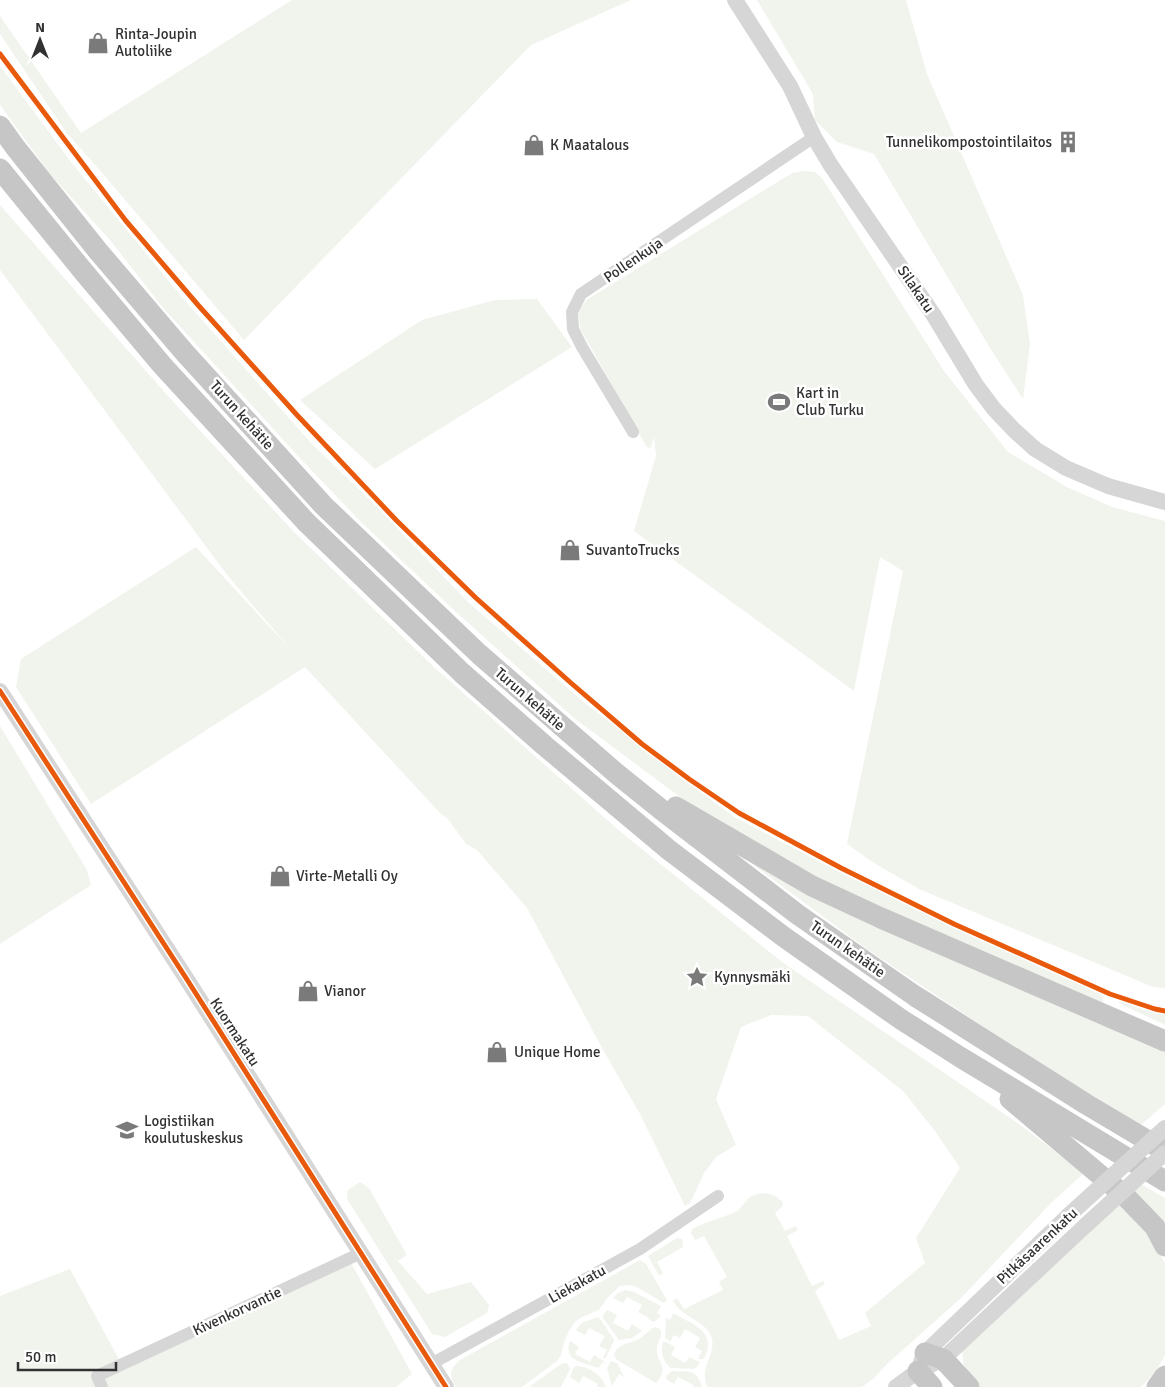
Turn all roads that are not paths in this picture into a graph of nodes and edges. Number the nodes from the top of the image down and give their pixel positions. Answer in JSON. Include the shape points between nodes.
{"nodes":[{"id":1,"x":735,"y":0,"type":"edge"},
{"id":2,"x":0,"y":126,"type":"edge"},
{"id":3,"x":814,"y":138,"type":"junction"},
{"id":4,"x":0,"y":169,"type":"edge"},
{"id":5,"x":633,"y":432,"type":"dead end"},
{"id":6,"x":1165,"y":502,"type":"edge"},
{"id":7,"x":0,"y":692,"type":"edge"},
{"id":8,"x":617,"y":774,"type":"junction"},
{"id":9,"x":1165,"y":1040,"type":"edge"},
{"id":10,"x":960,"y":1057,"type":"junction"},
{"id":11,"x":1165,"y":1128,"type":"edge"},
{"id":12,"x":1165,"y":1152,"type":"edge"},
{"id":13,"x":1165,"y":1181,"type":"edge"},
{"id":14,"x":718,"y":1196,"type":"dead end"},
{"id":15,"x":1165,"y":1246,"type":"edge"},
{"id":16,"x":361,"y":1253,"type":"junction"},
{"id":17,"x":929,"y":1361,"type":"junction"},
{"id":18,"x":431,"y":1364,"type":"junction"},
{"id":19,"x":1165,"y":1376,"type":"edge"},
{"id":20,"x":102,"y":1387,"type":"edge"},
{"id":21,"x":446,"y":1387,"type":"edge"},
{"id":22,"x":896,"y":1387,"type":"edge"},
{"id":23,"x":932,"y":1387,"type":"edge"},
{"id":24,"x":969,"y":1387,"type":"edge"},
{"id":25,"x":1157,"y":1387,"type":"edge"}],
"edges":[{"from":1,"to":3,"type":"street","name":"Silakatu","via":[[790,86]]},
{"from":2,"to":8,"type":"highway","name":"Turun kehätie","via":[[104,259],[324,506],[478,654]]},
{"from":3,"to":5,"type":"street","name":"Pollenkuja","via":[[581,294],[572,312],[573,329]]},
{"from":3,"to":6,"type":"street","name":"Silakatu","via":[[976,385],[1014,430],[1035,449],[1066,468],[1108,486]]},
{"from":4,"to":10,"type":"highway","name":"Turun kehätie","via":[[156,358],[306,522],[462,673],[669,850],[784,937]]},
{"from":7,"to":16,"type":"street","name":"Kuormakatu"},
{"from":8,"to":9,"type":"highway","via":[[812,886]]},
{"from":8,"to":12,"type":"highway","name":"Turun kehätie","via":[[797,914],[915,996]]},
{"from":10,"to":13,"type":"highway","name":"Turun kehätie"},
{"from":10,"to":15,"type":"highway","via":[[1126,1197],[1155,1227]]},
{"from":11,"to":17,"type":"street","name":"Pitkäsaarenkatu","bridge":true,"via":[[1069,1215]]},
{"from":12,"to":17,"type":"street","name":"Pitkäsaarenkatu","bridge":true},
{"from":14,"to":18,"type":"street","name":"Liekakatu","via":[[646,1246]]},
{"from":16,"to":18,"type":"street","name":"Kuormakatu"},
{"from":16,"to":20,"type":"street","name":"Kivenkorvantie","via":[[97,1376]]},
{"from":17,"to":22,"type":"street","name":"Pitkäsaarenkatu"},
{"from":17,"to":23,"type":"highway"},
{"from":17,"to":24,"type":"highway"},
{"from":18,"to":21,"type":"street","name":"Kuormakatu"},
{"from":19,"to":25,"type":"highway"}]}
